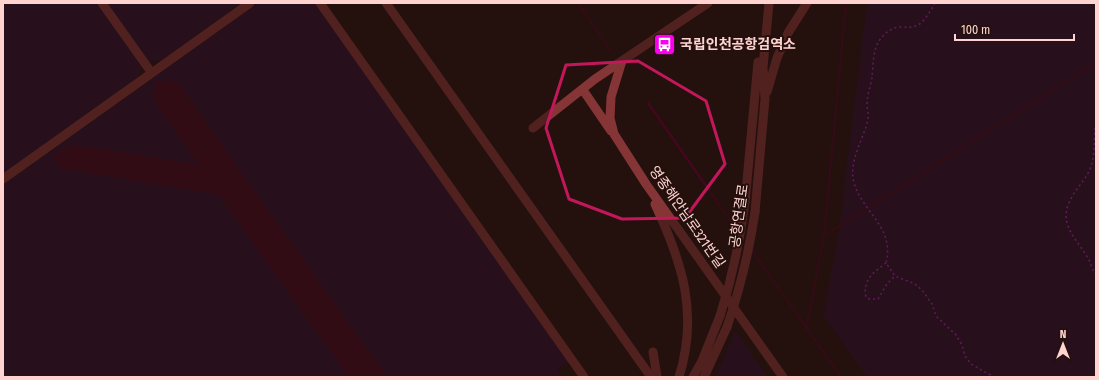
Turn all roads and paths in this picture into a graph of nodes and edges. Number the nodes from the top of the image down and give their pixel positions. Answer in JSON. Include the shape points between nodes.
{"nodes":[{"id":1,"x":102,"y":3,"type":"edge"},
{"id":2,"x":250,"y":3,"type":"edge"},
{"id":3,"x":320,"y":3,"type":"edge"},
{"id":4,"x":386,"y":3,"type":"edge"},
{"id":5,"x":708,"y":3,"type":"edge"},
{"id":6,"x":764,"y":3,"type":"edge"},
{"id":7,"x":769,"y":3,"type":"edge"},
{"id":8,"x":807,"y":3,"type":"edge"},
{"id":9,"x":935,"y":3,"type":"edge"},
{"id":10,"x":622,"y":61,"type":"junction"},
{"id":11,"x":151,"y":72,"type":"junction"},
{"id":12,"x":583,"y":90,"type":"junction"},
{"id":13,"x":765,"y":99,"type":"junction"},
{"id":14,"x":1096,"y":124,"type":"edge"},
{"id":15,"x":533,"y":128,"type":"dead end"},
{"id":16,"x":619,"y":142,"type":"junction"},
{"id":17,"x":3,"y":179,"type":"edge"},
{"id":18,"x":646,"y":184,"type":"junction"},
{"id":19,"x":886,"y":263,"type":"junction"},
{"id":20,"x":1096,"y":275,"type":"edge"},
{"id":21,"x":895,"y":276,"type":"junction"},
{"id":22,"x":653,"y":352,"type":"dead end"},
{"id":23,"x":584,"y":377,"type":"edge"},
{"id":24,"x":651,"y":377,"type":"edge"},
{"id":25,"x":657,"y":377,"type":"edge"},
{"id":26,"x":678,"y":377,"type":"edge"},
{"id":27,"x":693,"y":377,"type":"edge"},
{"id":28,"x":704,"y":377,"type":"edge"},
{"id":29,"x":783,"y":377,"type":"edge"},
{"id":30,"x":994,"y":377,"type":"edge"}],
"edges":[{"from":1,"to":11,"type":"street"},
{"from":2,"to":11,"type":"street"},
{"from":3,"to":23,"type":"street"},
{"from":4,"to":24,"type":"street"},
{"from":5,"to":10,"type":"street"},
{"from":6,"to":27,"type":"street","name":"공항연결로","bridge":true,"via":[[740,240],[720,316]]},
{"from":7,"to":13,"type":"street","via":[[763,66]]},
{"from":8,"to":13,"type":"street","via":[[788,32]]},
{"from":9,"to":19,"type":"path","via":[[919,24],[910,28],[899,27],[889,30],[877,43],[868,93],[869,118],[854,162],[854,184],[884,233],[888,253]]},
{"from":10,"to":12,"type":"street"},
{"from":10,"to":16,"type":"street","name":"영종해안남로321번길","via":[[612,93],[610,110],[612,127]]},
{"from":11,"to":17,"type":"street"},
{"from":12,"to":15,"type":"street"},
{"from":12,"to":16,"type":"street"},
{"from":13,"to":28,"type":"street","name":"공항연결로","bridge":true,"via":[[754,212],[745,266],[727,327]]},
{"from":14,"to":20,"type":"path","via":[[1091,168],[1066,211],[1068,229]]},
{"from":16,"to":18,"type":"street","name":"영종해안남로321번길"},
{"from":18,"to":26,"type":"street","via":[[677,257],[688,307],[684,357]]},
{"from":18,"to":29,"type":"street","name":"영종해안남로321번길"},
{"from":19,"to":21,"type":"path"},
{"from":19,"to":21,"type":"path","via":[[869,278],[865,286],[866,297],[878,299]]},
{"from":21,"to":30,"type":"path","via":[[915,284],[922,290],[932,304],[936,316],[956,335],[965,356],[972,364]]},
{"from":22,"to":25,"type":"street"}]}
